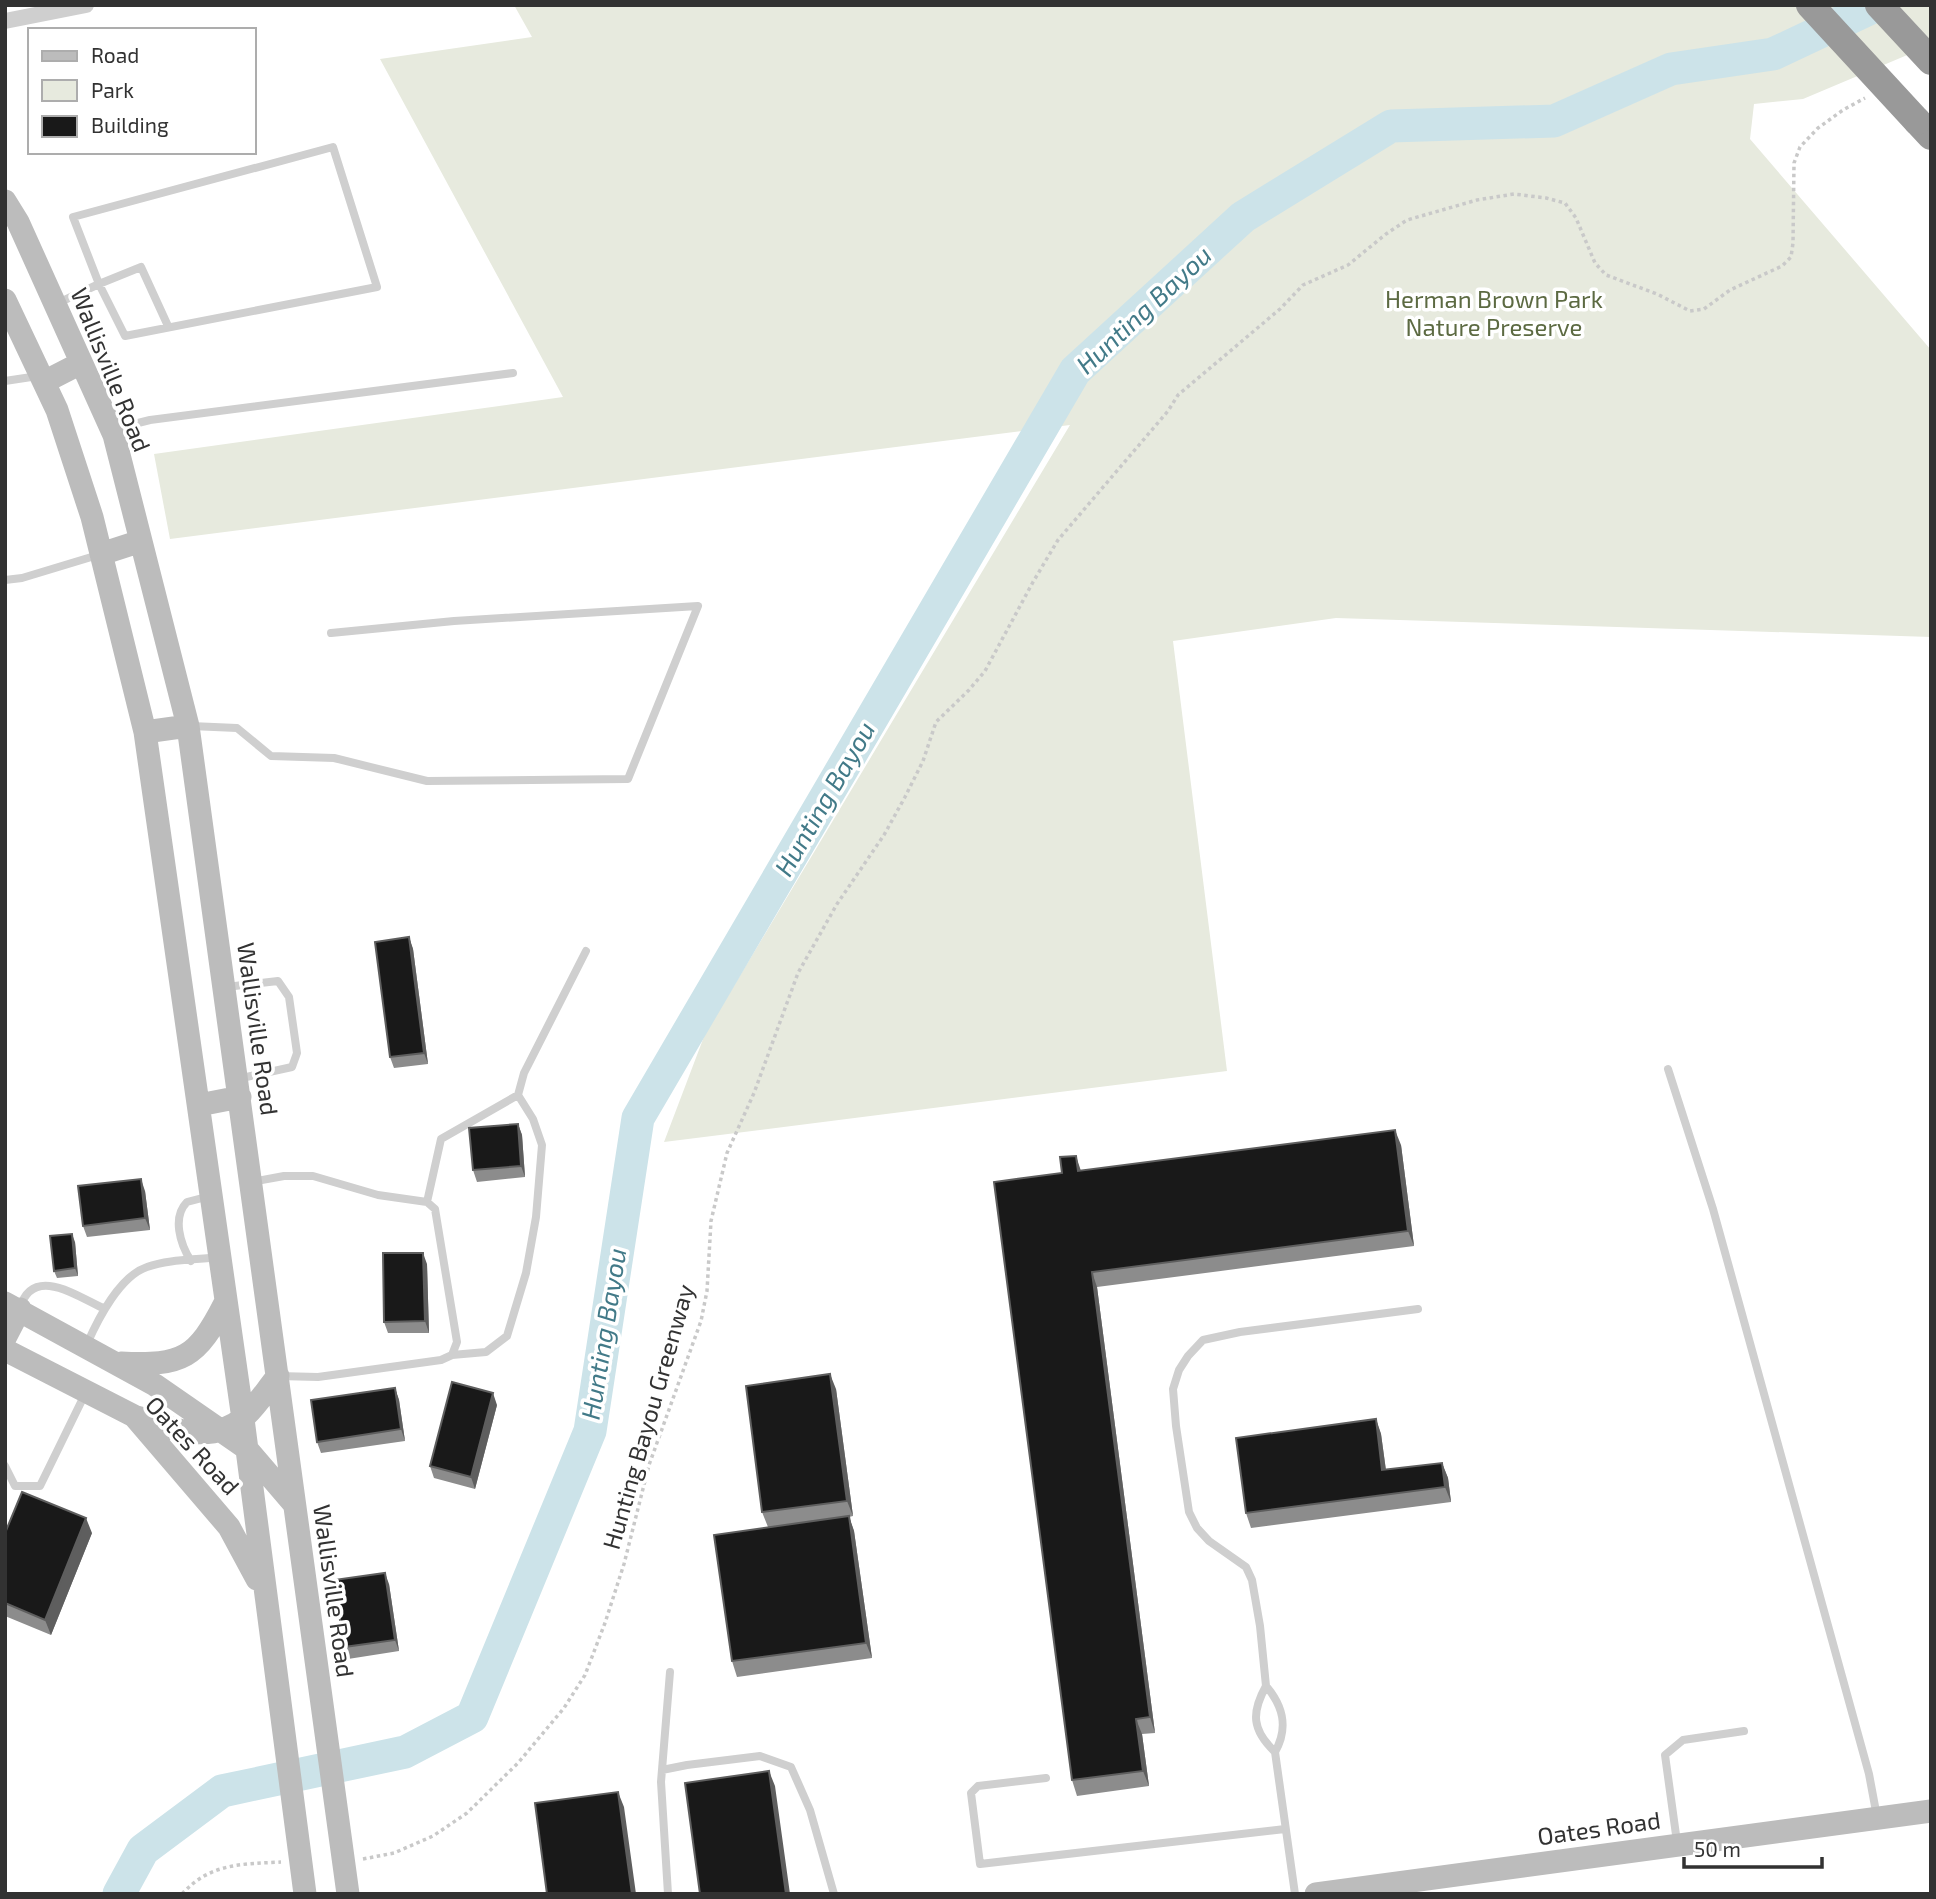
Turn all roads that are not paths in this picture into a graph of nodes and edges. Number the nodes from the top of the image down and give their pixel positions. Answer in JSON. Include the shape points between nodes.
{"nodes":[{"id":1,"x":86,"y":5,"type":"edge"},
{"id":2,"x":1810,"y":5,"type":"edge"},
{"id":3,"x":1879,"y":5,"type":"edge"},
{"id":4,"x":5,"y":21,"type":"edge"},
{"id":5,"x":1931,"y":61,"type":"edge"},
{"id":6,"x":1924,"y":129,"type":"edge"},
{"id":7,"x":5,"y":201,"type":"edge"},
{"id":8,"x":99,"y":284,"type":"junction"},
{"id":9,"x":5,"y":300,"type":"edge"},
{"id":10,"x":55,"y":304,"type":"junction"},
{"id":11,"x":168,"y":326,"type":"junction"},
{"id":12,"x":81,"y":363,"type":"junction"},
{"id":13,"x":513,"y":373,"type":"dead end"},
{"id":14,"x":42,"y":379,"type":"junction"},
{"id":15,"x":5,"y":381,"type":"edge"},
{"id":16,"x":111,"y":430,"type":"junction"},
{"id":17,"x":141,"y":541,"type":"junction"},
{"id":18,"x":101,"y":554,"type":"junction"},
{"id":19,"x":5,"y":580,"type":"edge"},
{"id":20,"x":331,"y":633,"type":"dead end"},
{"id":21,"x":188,"y":726,"type":"junction"},
{"id":22,"x":145,"y":732,"type":"junction"},
{"id":23,"x":586,"y":951,"type":"dead end"},
{"id":24,"x":225,"y":988,"type":"junction"},
{"id":25,"x":1668,"y":1069,"type":"dead end"},
{"id":26,"x":239,"y":1088,"type":"junction"},
{"id":27,"x":518,"y":1095,"type":"junction"},
{"id":28,"x":199,"y":1105,"type":"junction"},
{"id":29,"x":251,"y":1182,"type":"junction"},
{"id":30,"x":211,"y":1196,"type":"junction"},
{"id":31,"x":427,"y":1202,"type":"junction"},
{"id":32,"x":219,"y":1257,"type":"junction"},
{"id":33,"x":191,"y":1261,"type":"junction"},
{"id":34,"x":225,"y":1303,"type":"junction"},
{"id":35,"x":12,"y":1306,"type":"edge"},
{"id":36,"x":105,"y":1309,"type":"junction"},
{"id":37,"x":1418,"y":1309,"type":"dead end"},
{"id":38,"x":5,"y":1338,"type":"edge"},
{"id":39,"x":86,"y":1346,"type":"junction"},
{"id":40,"x":5,"y":1350,"type":"edge"},
{"id":41,"x":452,"y":1355,"type":"junction"},
{"id":42,"x":114,"y":1363,"type":"junction"},
{"id":43,"x":278,"y":1376,"type":"junction"},
{"id":44,"x":86,"y":1391,"type":"junction"},
{"id":45,"x":134,"y":1416,"type":"junction"},
{"id":46,"x":243,"y":1419,"type":"junction"},
{"id":47,"x":221,"y":1431,"type":"junction"},
{"id":48,"x":246,"y":1448,"type":"junction"},
{"id":49,"x":5,"y":1466,"type":"edge"},
{"id":50,"x":294,"y":1504,"type":"junction"},
{"id":51,"x":266,"y":1597,"type":"junction"},
{"id":52,"x":670,"y":1672,"type":"dead end"},
{"id":53,"x":1266,"y":1686,"type":"junction"},
{"id":54,"x":1744,"y":1731,"type":"dead end"},
{"id":55,"x":1275,"y":1752,"type":"junction"},
{"id":56,"x":662,"y":1770,"type":"junction"},
{"id":57,"x":1046,"y":1778,"type":"dead end"},
{"id":58,"x":1931,"y":1811,"type":"edge"},
{"id":59,"x":1877,"y":1817,"type":"junction"},
{"id":60,"x":1284,"y":1829,"type":"junction"},
{"id":61,"x":1678,"y":1844,"type":"junction"},
{"id":62,"x":305,"y":1894,"type":"edge"},
{"id":63,"x":348,"y":1894,"type":"edge"},
{"id":64,"x":668,"y":1894,"type":"edge"},
{"id":65,"x":834,"y":1894,"type":"edge"},
{"id":66,"x":1295,"y":1894,"type":"edge"},
{"id":67,"x":1316,"y":1894,"type":"edge"}],
"edges":[{"from":1,"to":4,"type":"street"},
{"from":2,"to":6,"type":"highway","bridge":true},
{"from":3,"to":5,"type":"highway"},
{"from":7,"to":10,"type":"main road","name":"Wallisville Road"},
{"from":8,"to":10,"type":"lane"},
{"from":8,"to":11,"type":"lane","via":[[125,336]]},
{"from":8,"to":11,"type":"lane","via":[[141,267]]},
{"from":8,"to":11,"type":"lane","via":[[73,217],[333,147],[377,286]]},
{"from":9,"to":14,"type":"main road"},
{"from":10,"to":12,"type":"main road","name":"Wallisville Road"},
{"from":12,"to":14,"type":"main road"},
{"from":12,"to":16,"type":"main road","name":"Wallisville Road"},
{"from":13,"to":16,"type":"lane","via":[[150,420]]},
{"from":14,"to":15,"type":"lane"},
{"from":14,"to":18,"type":"main road","via":[[57,410]]},
{"from":16,"to":17,"type":"main road","name":"Wallisville Road"},
{"from":17,"to":18,"type":"main road"},
{"from":17,"to":21,"type":"main road","name":"Wallisville Road"},
{"from":18,"to":19,"type":"lane"},
{"from":18,"to":22,"type":"main road"},
{"from":20,"to":21,"type":"lane","via":[[698,606],[628,779],[427,781],[334,758],[271,756],[237,728]]},
{"from":21,"to":22,"type":"main road"},
{"from":21,"to":24,"type":"main road","name":"Wallisville Road"},
{"from":22,"to":28,"type":"main road"},
{"from":23,"to":27,"type":"lane","via":[[524,1073]]},
{"from":24,"to":26,"type":"main road","name":"Wallisville Road"},
{"from":24,"to":26,"type":"lane","via":[[278,981],[289,996],[297,1053],[292,1067]]},
{"from":25,"to":59,"type":"lane","via":[[1713,1209]]},
{"from":26,"to":28,"type":"main road"},
{"from":26,"to":29,"type":"main road","name":"Wallisville Road"},
{"from":27,"to":31,"type":"lane","via":[[440,1139]]},
{"from":27,"to":41,"type":"lane","via":[[542,1145],[526,1273],[507,1336],[486,1353]]},
{"from":28,"to":30,"type":"main road"},
{"from":29,"to":31,"type":"lane","via":[[313,1176],[378,1195]]},
{"from":29,"to":43,"type":"main road","name":"Wallisville Road"},
{"from":30,"to":32,"type":"main road"},
{"from":30,"to":33,"type":"lane","via":[[187,1202],[179,1213],[182,1240]]},
{"from":31,"to":41,"type":"lane","via":[[435,1209],[457,1342]]},
{"from":32,"to":33,"type":"lane"},
{"from":32,"to":34,"type":"main road"},
{"from":33,"to":36,"type":"lane","via":[[142,1269]]},
{"from":34,"to":42,"type":"main road","via":[[210,1333],[193,1350],[156,1364]]},
{"from":34,"to":46,"type":"main road"},
{"from":35,"to":36,"type":"lane","via":[[31,1289],[49,1285]]},
{"from":35,"to":38,"type":"main road"},
{"from":35,"to":39,"type":"main road","name":"Oates Road"},
{"from":36,"to":39,"type":"lane"},
{"from":37,"to":53,"type":"lane","via":[[1203,1340],[1180,1370],[1174,1389],[1176,1426],[1189,1512],[1209,1541],[1246,1567],[1252,1580]]},
{"from":39,"to":42,"type":"main road","name":"Oates Road"},
{"from":40,"to":44,"type":"main road","name":"Oates Road"},
{"from":41,"to":43,"type":"lane","via":[[318,1377]]},
{"from":42,"to":47,"type":"main road","name":"Oates Road"},
{"from":43,"to":46,"type":"main road"},
{"from":43,"to":50,"type":"main road","name":"Wallisville Road"},
{"from":44,"to":45,"type":"main road","name":"Oates Road"},
{"from":44,"to":49,"type":"lane","via":[[40,1486],[15,1486]]},
{"from":45,"to":47,"type":"main road","via":[[170,1429]]},
{"from":45,"to":51,"type":"main road","name":"Oates Road","via":[[229,1527]]},
{"from":46,"to":47,"type":"main road"},
{"from":46,"to":48,"type":"main road"},
{"from":47,"to":48,"type":"main road","name":"Oates Road"},
{"from":48,"to":50,"type":"main road","name":"Oates Road"},
{"from":48,"to":51,"type":"main road"},
{"from":50,"to":63,"type":"main road","name":"Wallisville Road"},
{"from":51,"to":62,"type":"main road"},
{"from":52,"to":56,"type":"lane"},
{"from":53,"to":55,"type":"lane","via":[[1280,1702],[1283,1731]]},
{"from":53,"to":55,"type":"lane","via":[[1255,1705],[1259,1734]]},
{"from":54,"to":61,"type":"lane","via":[[1682,1740],[1665,1755]]},
{"from":55,"to":60,"type":"lane"},
{"from":56,"to":64,"type":"lane"},
{"from":56,"to":65,"type":"lane","via":[[760,1756],[791,1767],[810,1810]]},
{"from":57,"to":60,"type":"lane","via":[[973,1790],[980,1864]]},
{"from":58,"to":59,"type":"main road","name":"Oates Road"},
{"from":59,"to":61,"type":"main road","name":"Oates Road"},
{"from":60,"to":66,"type":"lane"},
{"from":61,"to":67,"type":"main road","name":"Oates Road"}]}
